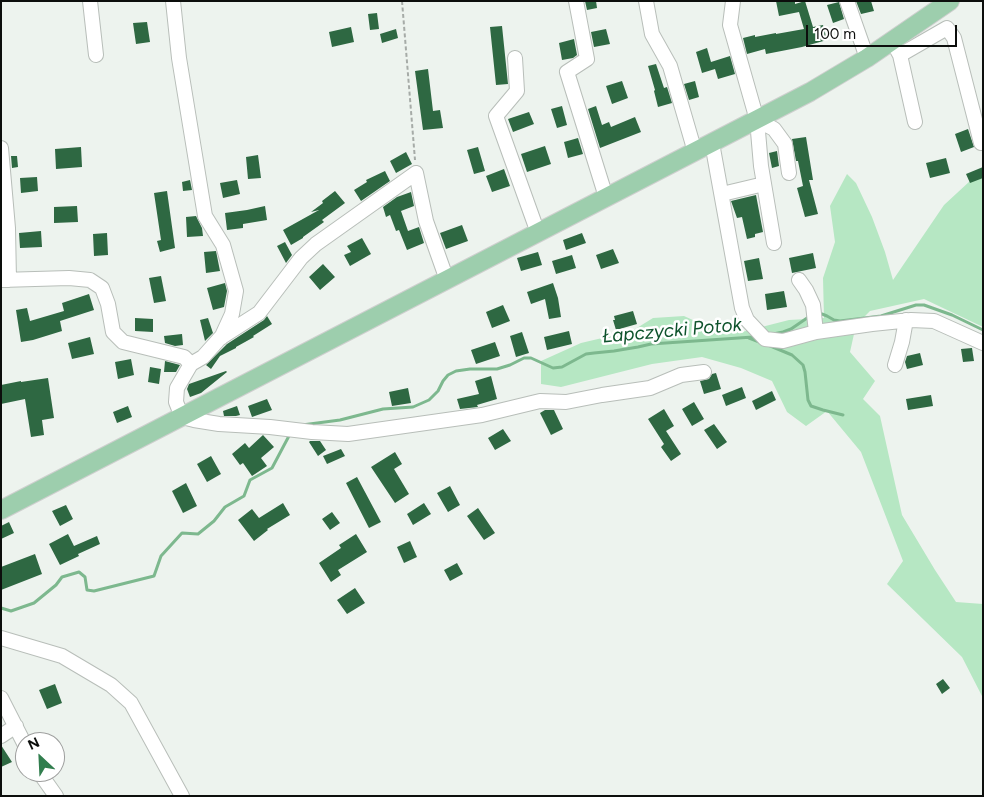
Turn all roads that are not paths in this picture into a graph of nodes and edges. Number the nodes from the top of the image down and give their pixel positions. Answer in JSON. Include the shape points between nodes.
{"nodes":[{"id":1,"x":90,"y":1,"type":"edge"},
{"id":2,"x":173,"y":1,"type":"edge"},
{"id":3,"x":576,"y":1,"type":"edge"},
{"id":4,"x":646,"y":1,"type":"edge"},
{"id":5,"x":733,"y":1,"type":"edge"},
{"id":6,"x":848,"y":1,"type":"edge"},
{"id":7,"x":950,"y":1,"type":"edge"},
{"id":8,"x":896,"y":48,"type":"junction"},
{"id":9,"x":96,"y":55,"type":"dead end"},
{"id":10,"x":515,"y":58,"type":"dead end"},
{"id":11,"x":867,"y":58,"type":"junction"},
{"id":12,"x":757,"y":120,"type":"junction"},
{"id":13,"x":915,"y":122,"type":"dead end"},
{"id":14,"x":712,"y":143,"type":"junction"},
{"id":15,"x":981,"y":143,"type":"dead end"},
{"id":16,"x":1,"y":148,"type":"edge"},
{"id":17,"x":695,"y":152,"type":"junction"},
{"id":18,"x":790,"y":172,"type":"dead end"},
{"id":19,"x":764,"y":184,"type":"junction"},
{"id":20,"x":722,"y":194,"type":"junction"},
{"id":21,"x":606,"y":197,"type":"junction"},
{"id":22,"x":538,"y":233,"type":"junction"},
{"id":23,"x":774,"y":243,"type":"dead end"},
{"id":24,"x":5,"y":280,"type":"edge"},
{"id":25,"x":447,"y":280,"type":"junction"},
{"id":26,"x":799,"y":280,"type":"dead end"},
{"id":27,"x":906,"y":320,"type":"junction"},
{"id":28,"x":816,"y":332,"type":"junction"},
{"id":29,"x":220,"y":338,"type":"junction"},
{"id":30,"x":983,"y":343,"type":"edge"},
{"id":31,"x":191,"y":364,"type":"junction"},
{"id":32,"x":895,"y":365,"type":"dead end"},
{"id":33,"x":704,"y":372,"type":"dead end"},
{"id":34,"x":182,"y":417,"type":"junction"},
{"id":35,"x":1,"y":510,"type":"edge"},
{"id":36,"x":1,"y":638,"type":"edge"},
{"id":37,"x":1,"y":698,"type":"edge"},
{"id":38,"x":16,"y":726,"type":"junction"},
{"id":39,"x":19,"y":732,"type":"edge"},
{"id":40,"x":1,"y":736,"type":"edge"},
{"id":41,"x":46,"y":782,"type":"edge"},
{"id":42,"x":56,"y":796,"type":"edge"},
{"id":43,"x":182,"y":796,"type":"edge"}],
"edges":[{"from":1,"to":9,"type":"street"},
{"from":2,"to":29,"type":"street","via":[[205,216],[224,244],[236,291],[232,314]]},
{"from":3,"to":21,"type":"street","via":[[587,59],[567,72]]},
{"from":4,"to":17,"type":"street","via":[[652,34],[670,66]]},
{"from":5,"to":12,"type":"street","via":[[730,25]]},
{"from":6,"to":11,"type":"street"},
{"from":7,"to":8,"type":"main road"},
{"from":8,"to":11,"type":"main road"},
{"from":8,"to":13,"type":"street"},
{"from":8,"to":15,"type":"street","via":[[947,28],[954,38]]},
{"from":10,"to":22,"type":"street","via":[[516,91],[496,116]]},
{"from":11,"to":12,"type":"main road"},
{"from":12,"to":14,"type":"main road"},
{"from":12,"to":18,"type":"street","via":[[774,129],[785,144]]},
{"from":12,"to":19,"type":"street"},
{"from":14,"to":17,"type":"main road"},
{"from":14,"to":20,"type":"street"},
{"from":16,"to":24,"type":"street","via":[[8,228]]},
{"from":17,"to":21,"type":"main road"},
{"from":19,"to":20,"type":"street"},
{"from":19,"to":23,"type":"street"},
{"from":20,"to":28,"type":"street","via":[[742,308],[747,320],[765,339],[783,341]]},
{"from":21,"to":22,"type":"main road"},
{"from":22,"to":25,"type":"main road"},
{"from":24,"to":31,"type":"street","via":[[90,280],[102,288],[113,332],[123,342],[184,357]]},
{"from":25,"to":29,"type":"street","via":[[426,221],[416,173],[316,244],[301,258],[259,312]]},
{"from":25,"to":34,"type":"main road"},
{"from":26,"to":28,"type":"street","via":[[813,305]]},
{"from":27,"to":28,"type":"street"},
{"from":27,"to":30,"type":"street","via":[[934,321]]},
{"from":27,"to":32,"type":"street"},
{"from":29,"to":31,"type":"street","via":[[203,357]]},
{"from":31,"to":34,"type":"street","via":[[177,388],[176,402]]},
{"from":33,"to":34,"type":"street","via":[[681,375],[650,388],[566,402],[540,401],[482,415],[348,434],[219,424]]},
{"from":34,"to":35,"type":"main road"},
{"from":36,"to":43,"type":"street","via":[[62,656],[111,685],[131,702]]},
{"from":37,"to":38,"type":"street"},
{"from":38,"to":39,"type":"street"},
{"from":38,"to":40,"type":"street"},
{"from":41,"to":42,"type":"street"}]}
